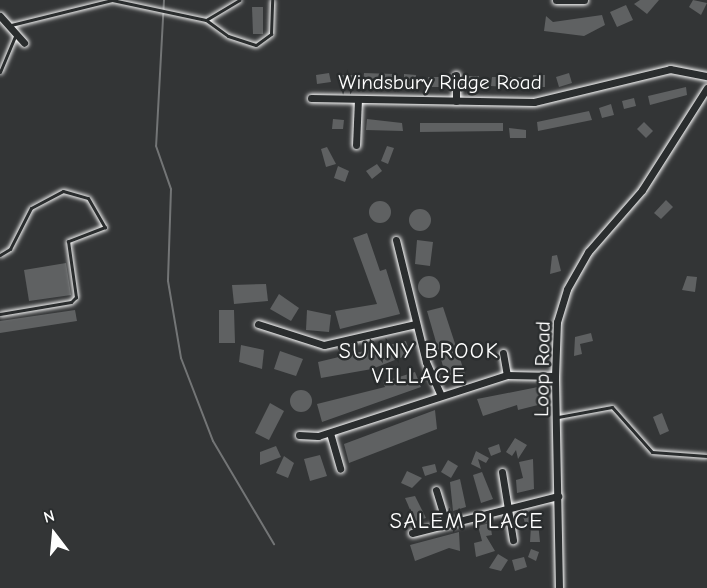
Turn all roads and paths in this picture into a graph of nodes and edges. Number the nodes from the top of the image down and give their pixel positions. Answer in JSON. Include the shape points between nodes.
{"nodes":[{"id":1,"x":239,"y":0,"type":"edge"},
{"id":2,"x":272,"y":0,"type":"edge"},
{"id":3,"x":556,"y":0,"type":"edge"},
{"id":4,"x":584,"y":0,"type":"edge"},
{"id":5,"x":0,"y":15,"type":"edge"},
{"id":6,"x":206,"y":20,"type":"junction"},
{"id":7,"x":11,"y":24,"type":"junction"},
{"id":8,"x":17,"y":33,"type":"junction"},
{"id":9,"x":24,"y":43,"type":"dead end"},
{"id":10,"x":2,"y":53,"type":"edge"},
{"id":11,"x":0,"y":72,"type":"edge"},
{"id":12,"x":456,"y":75,"type":"dead end"},
{"id":13,"x":707,"y":76,"type":"edge"},
{"id":14,"x":707,"y":88,"type":"edge"},
{"id":15,"x":311,"y":98,"type":"dead end"},
{"id":16,"x":358,"y":99,"type":"junction"},
{"id":17,"x":456,"y":101,"type":"junction"},
{"id":18,"x":356,"y":146,"type":"dead end"},
{"id":19,"x":396,"y":240,"type":"dead end"},
{"id":20,"x":0,"y":255,"type":"edge"},
{"id":21,"x":0,"y":314,"type":"edge"},
{"id":22,"x":258,"y":324,"type":"dead end"},
{"id":23,"x":416,"y":324,"type":"junction"},
{"id":24,"x":503,"y":353,"type":"dead end"},
{"id":25,"x":507,"y":375,"type":"junction"},
{"id":26,"x":555,"y":376,"type":"junction"},
{"id":27,"x":440,"y":394,"type":"junction"},
{"id":28,"x":558,"y":417,"type":"junction"},
{"id":29,"x":330,"y":433,"type":"junction"},
{"id":30,"x":299,"y":435,"type":"dead end"},
{"id":31,"x":707,"y":456,"type":"edge"},
{"id":32,"x":340,"y":469,"type":"dead end"},
{"id":33,"x":502,"y":472,"type":"dead end"},
{"id":34,"x":436,"y":490,"type":"dead end"},
{"id":35,"x":558,"y":496,"type":"junction"},
{"id":36,"x":508,"y":507,"type":"junction"},
{"id":37,"x":446,"y":523,"type":"junction"},
{"id":38,"x":412,"y":533,"type":"dead end"},
{"id":39,"x":513,"y":540,"type":"dead end"},
{"id":40,"x":559,"y":588,"type":"edge"}],
"edges":[{"from":1,"to":6,"type":"lane"},
{"from":2,"to":6,"type":"lane","via":[[273,24],[262,43],[228,36]]},
{"from":3,"to":4,"type":"street"},
{"from":5,"to":7,"type":"street"},
{"from":6,"to":7,"type":"lane","via":[[112,0]]},
{"from":7,"to":8,"type":"street"},
{"from":8,"to":9,"type":"street"},
{"from":8,"to":10,"type":"lane"},
{"from":10,"to":11,"type":"lane"},
{"from":12,"to":17,"type":"street"},
{"from":13,"to":17,"type":"street","name":"Windsbury Ridge Road","via":[[670,69],[544,101]]},
{"from":14,"to":26,"type":"street","name":"Loop Road","via":[[642,190],[588,252],[567,289],[557,322]]},
{"from":15,"to":16,"type":"street","name":"Windsbury Ridge Road"},
{"from":16,"to":17,"type":"street","name":"Windsbury Ridge Road"},
{"from":16,"to":18,"type":"street"},
{"from":19,"to":23,"type":"street"},
{"from":20,"to":21,"type":"lane","via":[[9,249],[31,208],[63,191],[88,198],[105,227],[68,241],[76,297],[71,302]]},
{"from":22,"to":23,"type":"street","via":[[324,345]]},
{"from":23,"to":27,"type":"street"},
{"from":24,"to":25,"type":"street"},
{"from":25,"to":26,"type":"street"},
{"from":25,"to":27,"type":"street"},
{"from":26,"to":28,"type":"street","name":"Loop Road"},
{"from":27,"to":29,"type":"street"},
{"from":28,"to":31,"type":"lane","via":[[612,407],[652,452]]},
{"from":28,"to":35,"type":"street","name":"Loop Road"},
{"from":29,"to":30,"type":"street"},
{"from":29,"to":32,"type":"street"},
{"from":33,"to":36,"type":"street"},
{"from":34,"to":37,"type":"street"},
{"from":35,"to":36,"type":"street"},
{"from":35,"to":40,"type":"street","name":"Loop Road"},
{"from":36,"to":37,"type":"street"},
{"from":36,"to":39,"type":"street"},
{"from":37,"to":38,"type":"street"}]}
